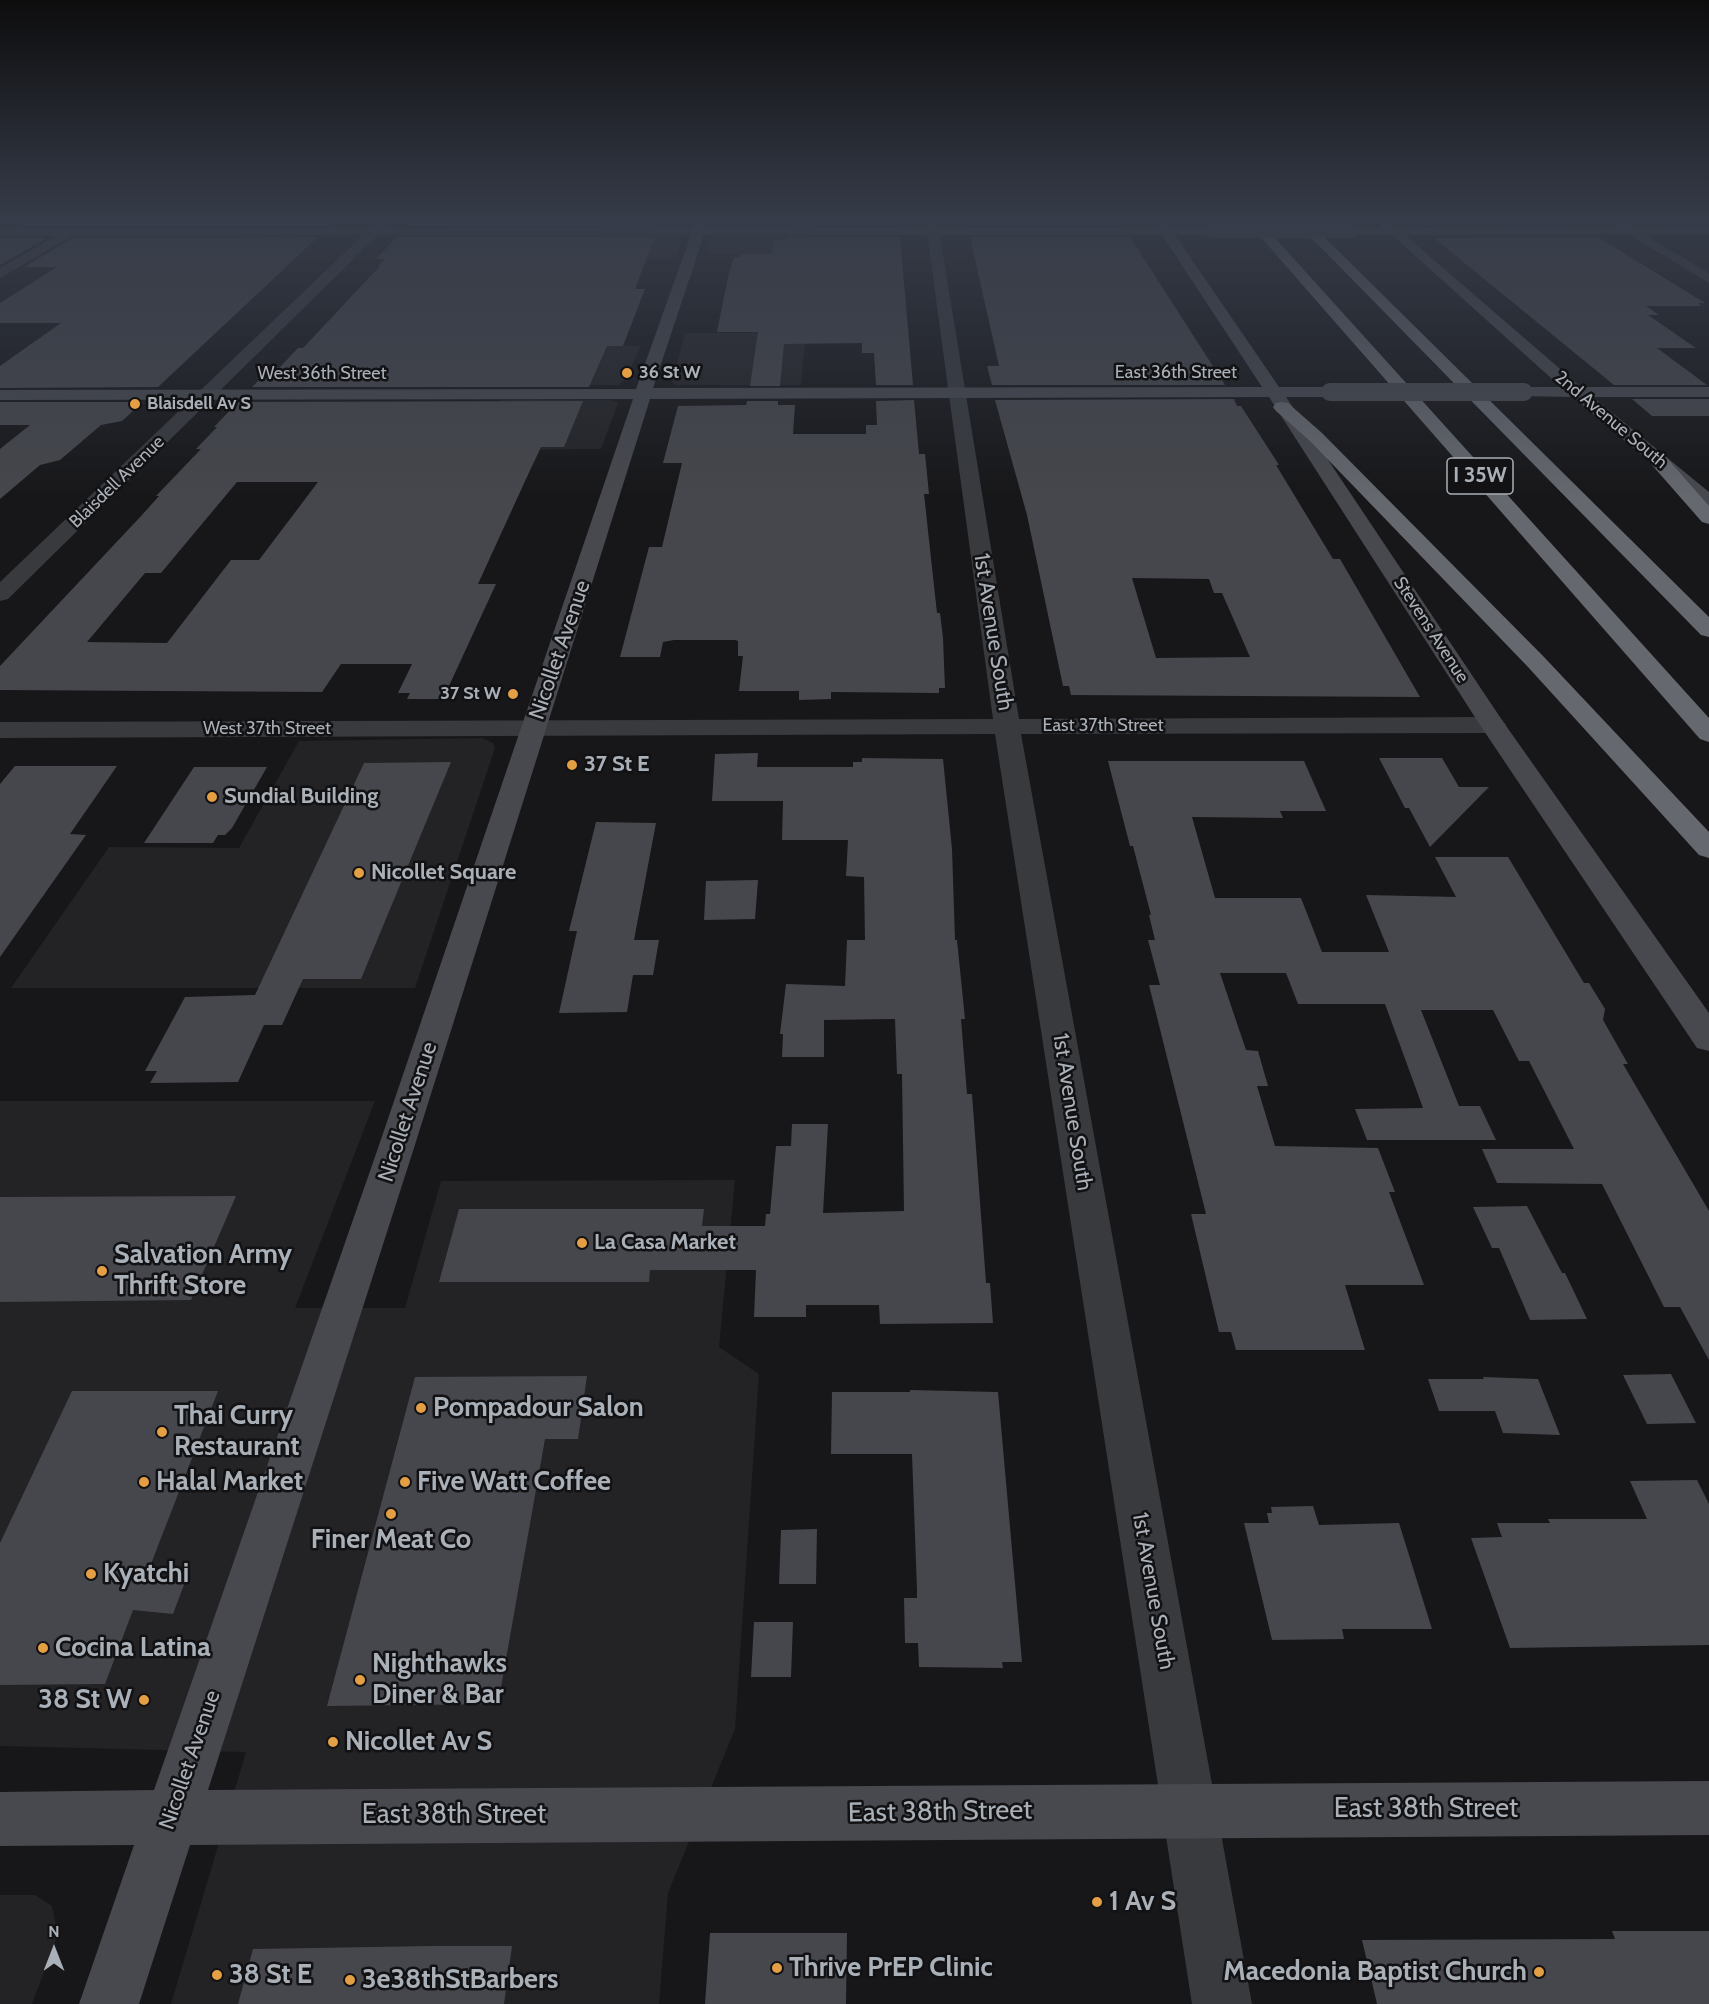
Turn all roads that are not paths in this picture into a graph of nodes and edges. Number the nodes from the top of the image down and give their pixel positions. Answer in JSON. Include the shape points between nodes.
{"nodes":[{"id":1,"x":292,"y":312,"type":"edge"},
{"id":2,"x":671,"y":312,"type":"edge"},
{"id":3,"x":944,"y":312,"type":"edge"},
{"id":4,"x":1219,"y":312,"type":"edge"},
{"id":5,"x":1333,"y":312,"type":"edge"},
{"id":6,"x":1391,"y":312,"type":"edge"},
{"id":7,"x":1485,"y":312,"type":"edge"},
{"id":8,"x":1576,"y":392,"type":"junction"},
{"id":9,"x":1709,"y":392,"type":"edge"},
{"id":10,"x":643,"y":393,"type":"junction"},
{"id":11,"x":956,"y":393,"type":"junction"},
{"id":12,"x":0,"y":394,"type":"edge"},
{"id":13,"x":206,"y":394,"type":"junction"},
{"id":14,"x":1277,"y":399,"type":"junction"},
{"id":15,"x":1659,"y":461,"type":"junction"},
{"id":16,"x":1709,"y":502,"type":"edge"},
{"id":17,"x":1709,"y":518,"type":"edge"},
{"id":18,"x":0,"y":594,"type":"edge"},
{"id":19,"x":1709,"y":630,"type":"edge"},
{"id":20,"x":1493,"y":725,"type":"junction"},
{"id":21,"x":1007,"y":726,"type":"junction"},
{"id":22,"x":533,"y":728,"type":"junction"},
{"id":23,"x":0,"y":730,"type":"edge"},
{"id":24,"x":1709,"y":734,"type":"edge"},
{"id":25,"x":1709,"y":849,"type":"edge"},
{"id":26,"x":1709,"y":1039,"type":"edge"},
{"id":27,"x":1709,"y":1809,"type":"edge"},
{"id":28,"x":1191,"y":1810,"type":"junction"},
{"id":29,"x":171,"y":1818,"type":"junction"},
{"id":30,"x":0,"y":1820,"type":"edge"},
{"id":31,"x":109,"y":2004,"type":"edge"},
{"id":32,"x":1222,"y":2004,"type":"edge"}],
"edges":[{"from":1,"to":13,"type":"street","name":"Blaisdell Avenue"},
{"from":2,"to":10,"type":"street","name":"Nicollet Avenue"},
{"from":3,"to":11,"type":"street","name":"1st Avenue South"},
{"from":4,"to":14,"type":"street","name":"Stevens Avenue"},
{"from":5,"to":24,"type":"highway","number":"I 35W"},
{"from":6,"to":19,"type":"highway","number":"I 35W"},
{"from":7,"to":8,"type":"street","name":"2nd Avenue South"},
{"from":8,"to":9,"type":"street","name":"East 36th Street"},
{"from":8,"to":14,"type":"street","name":"East 36th Street","bridge":true,"via":[[1329,392]]},
{"from":8,"to":15,"type":"street","name":"2nd Avenue South"},
{"from":10,"to":11,"type":"street","name":"East 36th Street"},
{"from":10,"to":13,"type":"street","name":"West 36th Street"},
{"from":10,"to":22,"type":"street","name":"Nicollet Avenue"},
{"from":11,"to":14,"type":"street","name":"East 36th Street"},
{"from":11,"to":21,"type":"street","name":"1st Avenue South"},
{"from":12,"to":13,"type":"street","name":"West 36th Street"},
{"from":13,"to":18,"type":"street","name":"Blaisdell Avenue"},
{"from":14,"to":20,"type":"street","name":"Stevens Avenue"},
{"from":14,"to":25,"type":"highway","via":[[1536,662]]},
{"from":15,"to":16,"type":"street","name":"2nd Avenue South"},
{"from":15,"to":17,"type":"highway"},
{"from":20,"to":21,"type":"street","name":"East 37th Street"},
{"from":20,"to":26,"type":"street","name":"Stevens Avenue"},
{"from":21,"to":22,"type":"street","name":"East 37th Street"},
{"from":21,"to":28,"type":"street","name":"1st Avenue South"},
{"from":22,"to":23,"type":"street","name":"West 37th Street"},
{"from":22,"to":29,"type":"street","name":"Nicollet Avenue"},
{"from":27,"to":28,"type":"street","name":"East 38th Street"},
{"from":28,"to":29,"type":"street","name":"East 38th Street"},
{"from":28,"to":32,"type":"street","name":"1st Avenue South"},
{"from":29,"to":30,"type":"street","name":"East 38th Street"},
{"from":29,"to":31,"type":"street","name":"Nicollet Avenue"}]}
